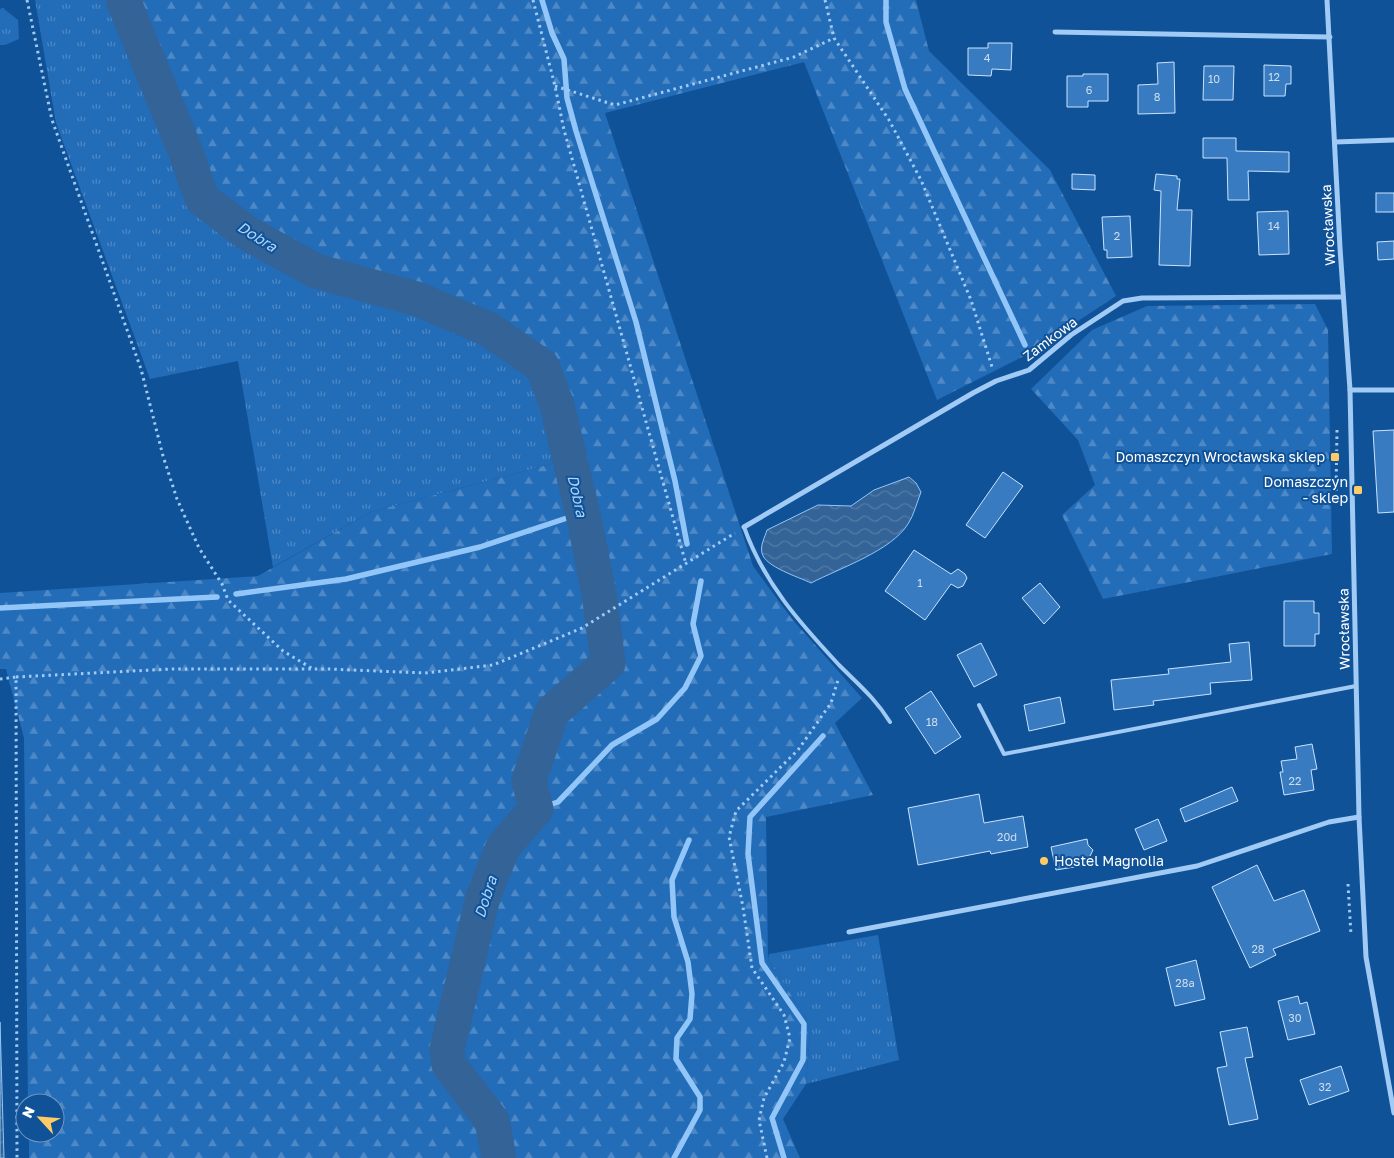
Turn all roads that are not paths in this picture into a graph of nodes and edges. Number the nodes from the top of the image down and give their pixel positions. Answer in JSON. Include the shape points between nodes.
{"nodes":[{"id":1,"x":1327,"y":0,"type":"edge"},
{"id":2,"x":1055,"y":32,"type":"dead end"},
{"id":3,"x":1330,"y":37,"type":"junction"},
{"id":4,"x":1394,"y":140,"type":"edge"},
{"id":5,"x":1335,"y":142,"type":"junction"},
{"id":6,"x":1343,"y":297,"type":"junction"},
{"id":7,"x":1350,"y":390,"type":"junction"},
{"id":8,"x":1394,"y":390,"type":"edge"},
{"id":9,"x":744,"y":527,"type":"joint"},
{"id":10,"x":1356,"y":686,"type":"junction"},
{"id":11,"x":979,"y":705,"type":"dead end"},
{"id":12,"x":890,"y":722,"type":"dead end"},
{"id":13,"x":1359,"y":817,"type":"junction"},
{"id":14,"x":849,"y":932,"type":"dead end"},
{"id":15,"x":1394,"y":1113,"type":"edge"}],
"edges":[{"from":1,"to":3,"type":"street","name":"Wrocławska"},
{"from":2,"to":3,"type":"street"},
{"from":3,"to":5,"type":"street","name":"Wrocławska"},
{"from":4,"to":5,"type":"street"},
{"from":5,"to":6,"type":"street","name":"Wrocławska"},
{"from":6,"to":7,"type":"street","name":"Wrocławska"},
{"from":6,"to":9,"type":"street","name":"Zamkowa","via":[[1142,298],[1123,302],[1071,336],[1029,370],[996,381],[910,428]]},
{"from":7,"to":8,"type":"street"},
{"from":7,"to":10,"type":"street","name":"Wrocławska"},
{"from":9,"to":12,"type":"lane","via":[[755,557],[778,594],[842,668],[877,701]]},
{"from":10,"to":11,"type":"lane","via":[[1004,754]]},
{"from":10,"to":13,"type":"street","name":"Wrocławska"},
{"from":13,"to":14,"type":"street","via":[[1329,822],[1197,866]]},
{"from":13,"to":15,"type":"street","name":"Wrocławska","via":[[1366,957]]}]}
